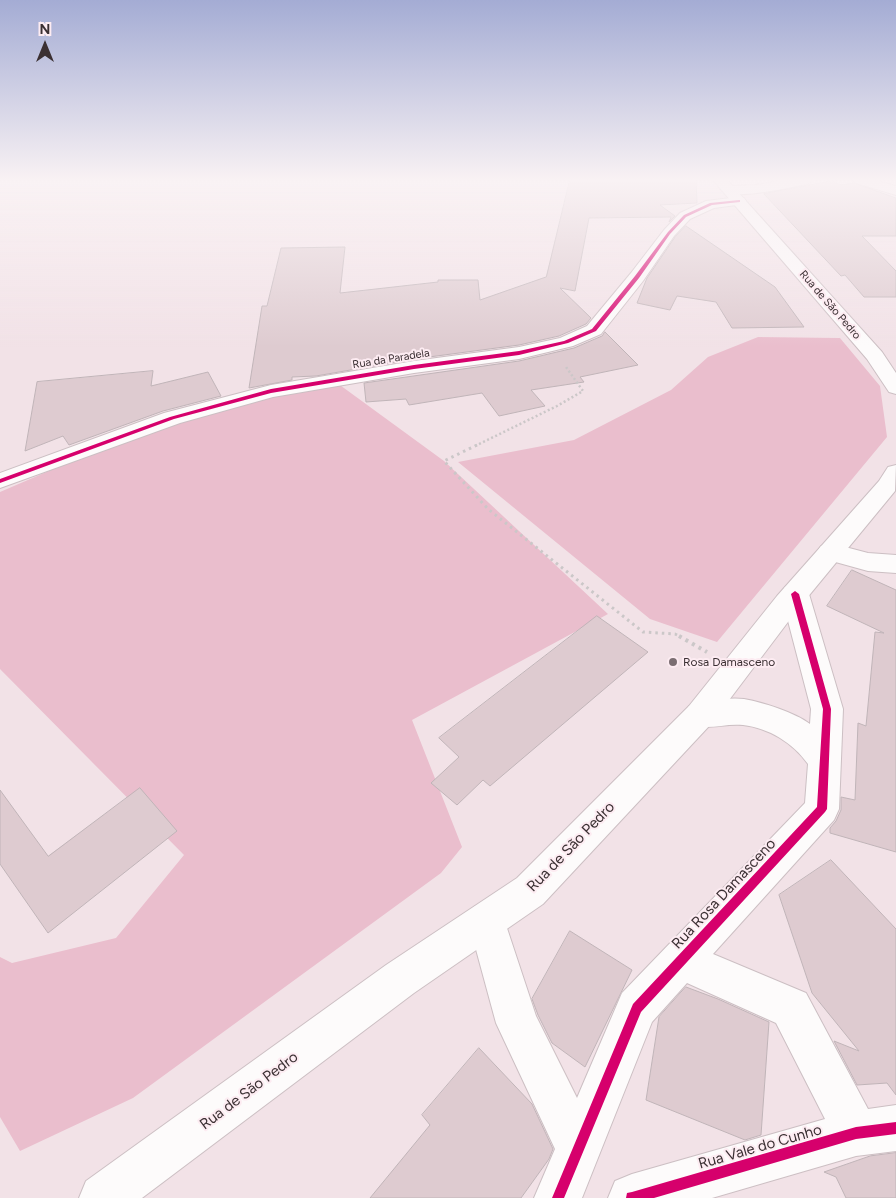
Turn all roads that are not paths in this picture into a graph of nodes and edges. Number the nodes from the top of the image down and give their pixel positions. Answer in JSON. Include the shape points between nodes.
{"nodes":[{"id":1,"x":667,"y":236,"type":"edge"},
{"id":2,"x":770,"y":236,"type":"edge"},
{"id":3,"x":893,"y":381,"type":"edge"},
{"id":4,"x":896,"y":472,"type":"edge"},
{"id":5,"x":0,"y":482,"type":"edge"},
{"id":6,"x":830,"y":552,"type":"junction"},
{"id":7,"x":896,"y":564,"type":"edge"},
{"id":8,"x":795,"y":594,"type":"junction"},
{"id":9,"x":700,"y":715,"type":"junction"},
{"id":10,"x":825,"y":761,"type":"junction"},
{"id":11,"x":487,"y":920,"type":"junction"},
{"id":12,"x":681,"y":960,"type":"junction"},
{"id":13,"x":876,"y":1131,"type":"edge"},
{"id":14,"x":579,"y":1149,"type":"junction"},
{"id":15,"x":103,"y":1198,"type":"edge"},
{"id":16,"x":558,"y":1198,"type":"edge"},
{"id":17,"x":632,"y":1198,"type":"edge"}],
"edges":[{"from":1,"to":5,"type":"street","name":"Rua da Paradela","via":[[594,330],[566,342],[519,353],[271,390],[172,418]]},
{"from":2,"to":3,"type":"street","name":"Rua de São Pedro"},
{"from":4,"to":6,"type":"street","name":"Rua de São Pedro"},
{"from":6,"to":7,"type":"street","via":[[868,562]]},
{"from":6,"to":8,"type":"street","name":"Rua de São Pedro"},
{"from":8,"to":9,"type":"street","name":"Rua de São Pedro"},
{"from":8,"to":10,"type":"street","name":"Rua Rosa Damasceno","via":[[827,710]]},
{"from":9,"to":10,"type":"street","via":[[743,712],[790,726],[812,744]]},
{"from":9,"to":11,"type":"street","name":"Rua de São Pedro","via":[[530,891]]},
{"from":10,"to":12,"type":"street","name":"Rua Rosa Damasceno","via":[[822,809]]},
{"from":11,"to":14,"type":"street","via":[[517,1023]]},
{"from":11,"to":15,"type":"street","name":"Rua de São Pedro","via":[[400,979]]},
{"from":12,"to":13,"type":"street","via":[[791,1008]]},
{"from":12,"to":14,"type":"street","name":"Rua Rosa Damasceno","via":[[637,1008]]},
{"from":13,"to":17,"type":"street","name":"Rua Vale do Cunho"},
{"from":14,"to":16,"type":"street","name":"Rua Rosa Damasceno"}]}
